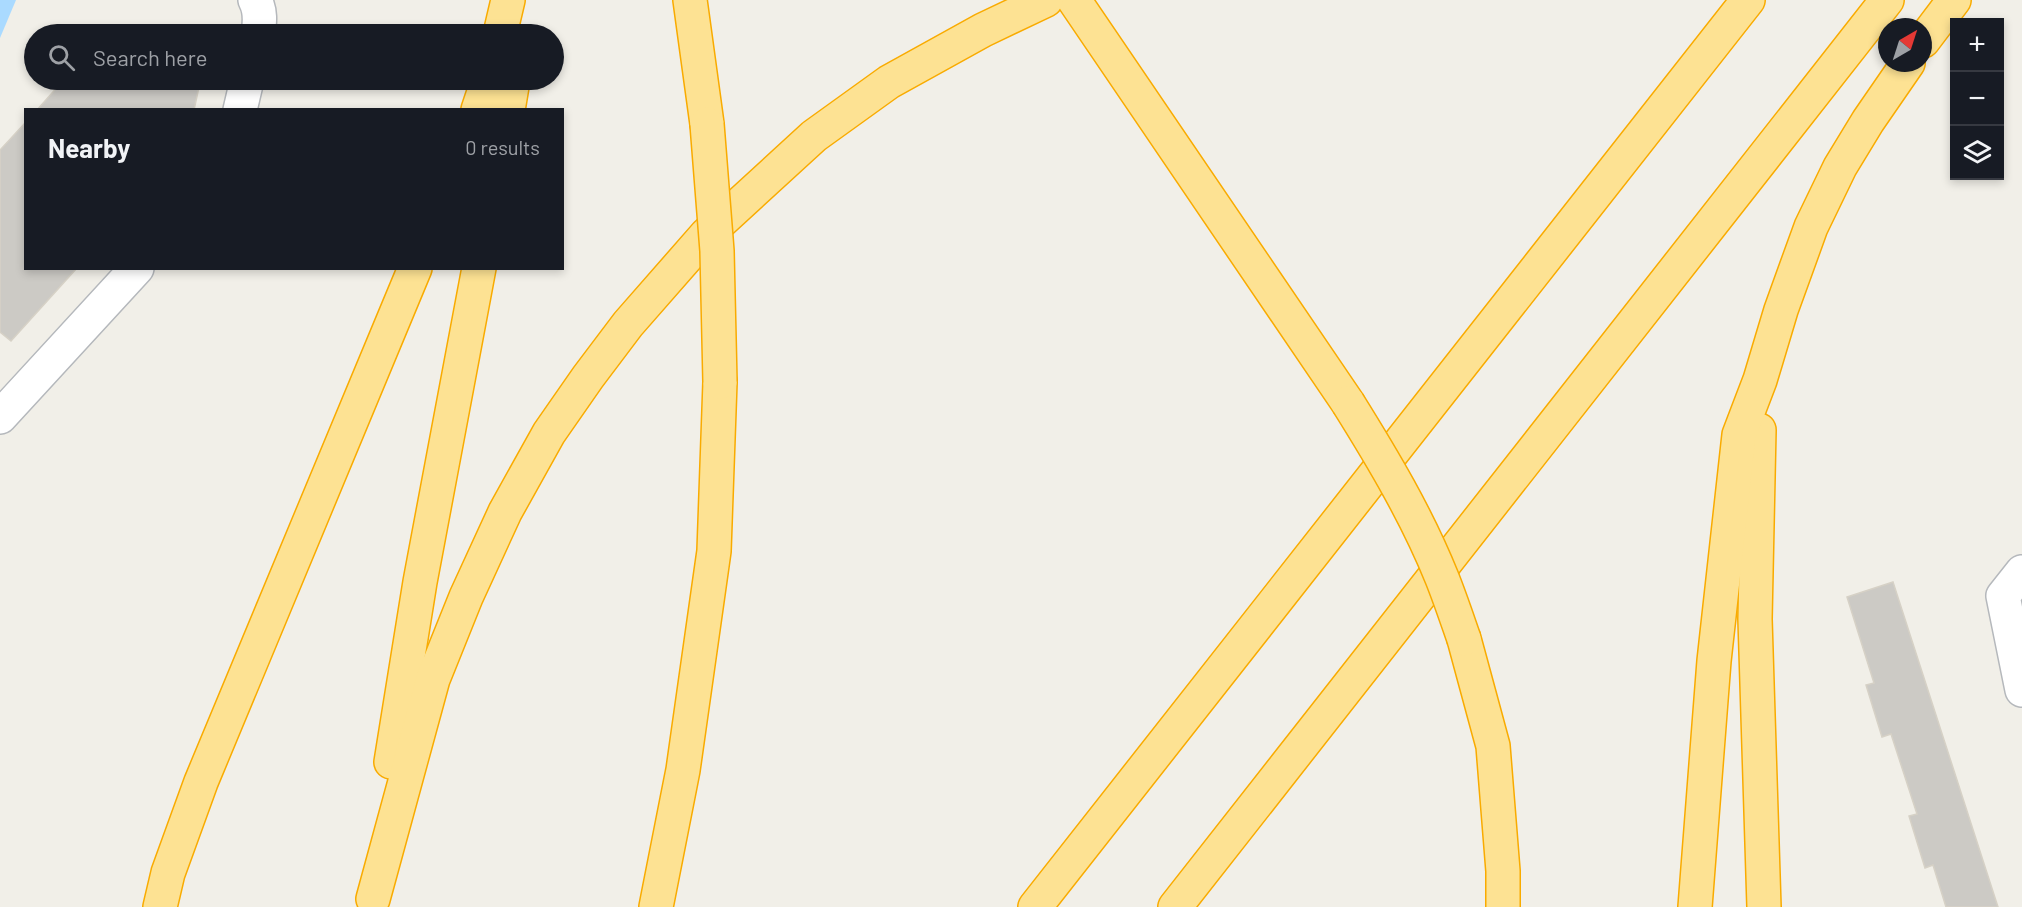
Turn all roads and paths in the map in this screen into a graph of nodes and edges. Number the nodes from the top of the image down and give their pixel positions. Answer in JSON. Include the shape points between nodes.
{"nodes":[{"id":1,"x":255,"y":0,"type":"edge"},
{"id":2,"x":508,"y":0,"type":"edge"},
{"id":3,"x":525,"y":0,"type":"edge"},
{"id":4,"x":690,"y":0,"type":"edge"},
{"id":5,"x":1046,"y":0,"type":"edge"},
{"id":6,"x":1074,"y":0,"type":"edge"},
{"id":7,"x":1748,"y":0,"type":"edge"},
{"id":8,"x":1887,"y":0,"type":"edge"},
{"id":9,"x":1954,"y":0,"type":"edge"},
{"id":10,"x":259,"y":24,"type":"edge"},
{"id":11,"x":502,"y":24,"type":"edge"},
{"id":12,"x":522,"y":24,"type":"edge"},
{"id":13,"x":1932,"y":29,"type":"edge"},
{"id":14,"x":1902,"y":72,"type":"edge"},
{"id":15,"x":245,"y":90,"type":"edge"},
{"id":16,"x":485,"y":90,"type":"edge"},
{"id":17,"x":511,"y":90,"type":"edge"},
{"id":18,"x":240,"y":108,"type":"edge"},
{"id":19,"x":479,"y":108,"type":"edge"},
{"id":20,"x":508,"y":108,"type":"edge"},
{"id":21,"x":134,"y":270,"type":"edge"},
{"id":22,"x":414,"y":270,"type":"edge"},
{"id":23,"x":479,"y":270,"type":"edge"},
{"id":24,"x":1760,"y":381,"type":"junction"},
{"id":25,"x":0,"y":417,"type":"edge"},
{"id":26,"x":2022,"y":572,"type":"edge"},
{"id":27,"x":2022,"y":690,"type":"edge"},
{"id":28,"x":372,"y":903,"type":"edge"},
{"id":29,"x":160,"y":907,"type":"edge"},
{"id":30,"x":656,"y":907,"type":"edge"},
{"id":31,"x":1035,"y":907,"type":"edge"},
{"id":32,"x":1175,"y":907,"type":"edge"},
{"id":33,"x":1503,"y":907,"type":"edge"},
{"id":34,"x":1695,"y":907,"type":"edge"},
{"id":35,"x":1764,"y":907,"type":"edge"}],
"edges":[{"from":1,"to":10,"type":"street"},
{"from":2,"to":11,"type":"highway"},
{"from":3,"to":12,"type":"highway"},
{"from":4,"to":30,"type":"highway","bridge":true,"via":[[707,124],[717,251],[720,382],[714,551],[683,770]]},
{"from":5,"to":28,"type":"highway","via":[[889,82],[814,136],[706,235],[628,324],[549,433],[505,512],[466,597],[433,679]]},
{"from":6,"to":33,"type":"highway","bridge":true,"via":[[1348,403],[1415,518],[1464,639],[1493,747]]},
{"from":7,"to":31,"type":"highway"},
{"from":8,"to":32,"type":"highway"},
{"from":9,"to":13,"type":"highway"},
{"from":14,"to":24,"type":"highway","via":[[1840,168],[1811,227]]},
{"from":15,"to":18,"type":"street"},
{"from":16,"to":19,"type":"highway"},
{"from":17,"to":20,"type":"highway"},
{"from":21,"to":25,"type":"street"},
{"from":22,"to":29,"type":"highway","via":[[201,782]]},
{"from":23,"to":28,"type":"highway","via":[[420,582]]},
{"from":24,"to":34,"type":"highway","via":[[1739,435],[1714,661]]},
{"from":24,"to":35,"type":"highway","via":[[1755,619]]},
{"from":26,"to":27,"type":"street","via":[[2003,596]]}]}
